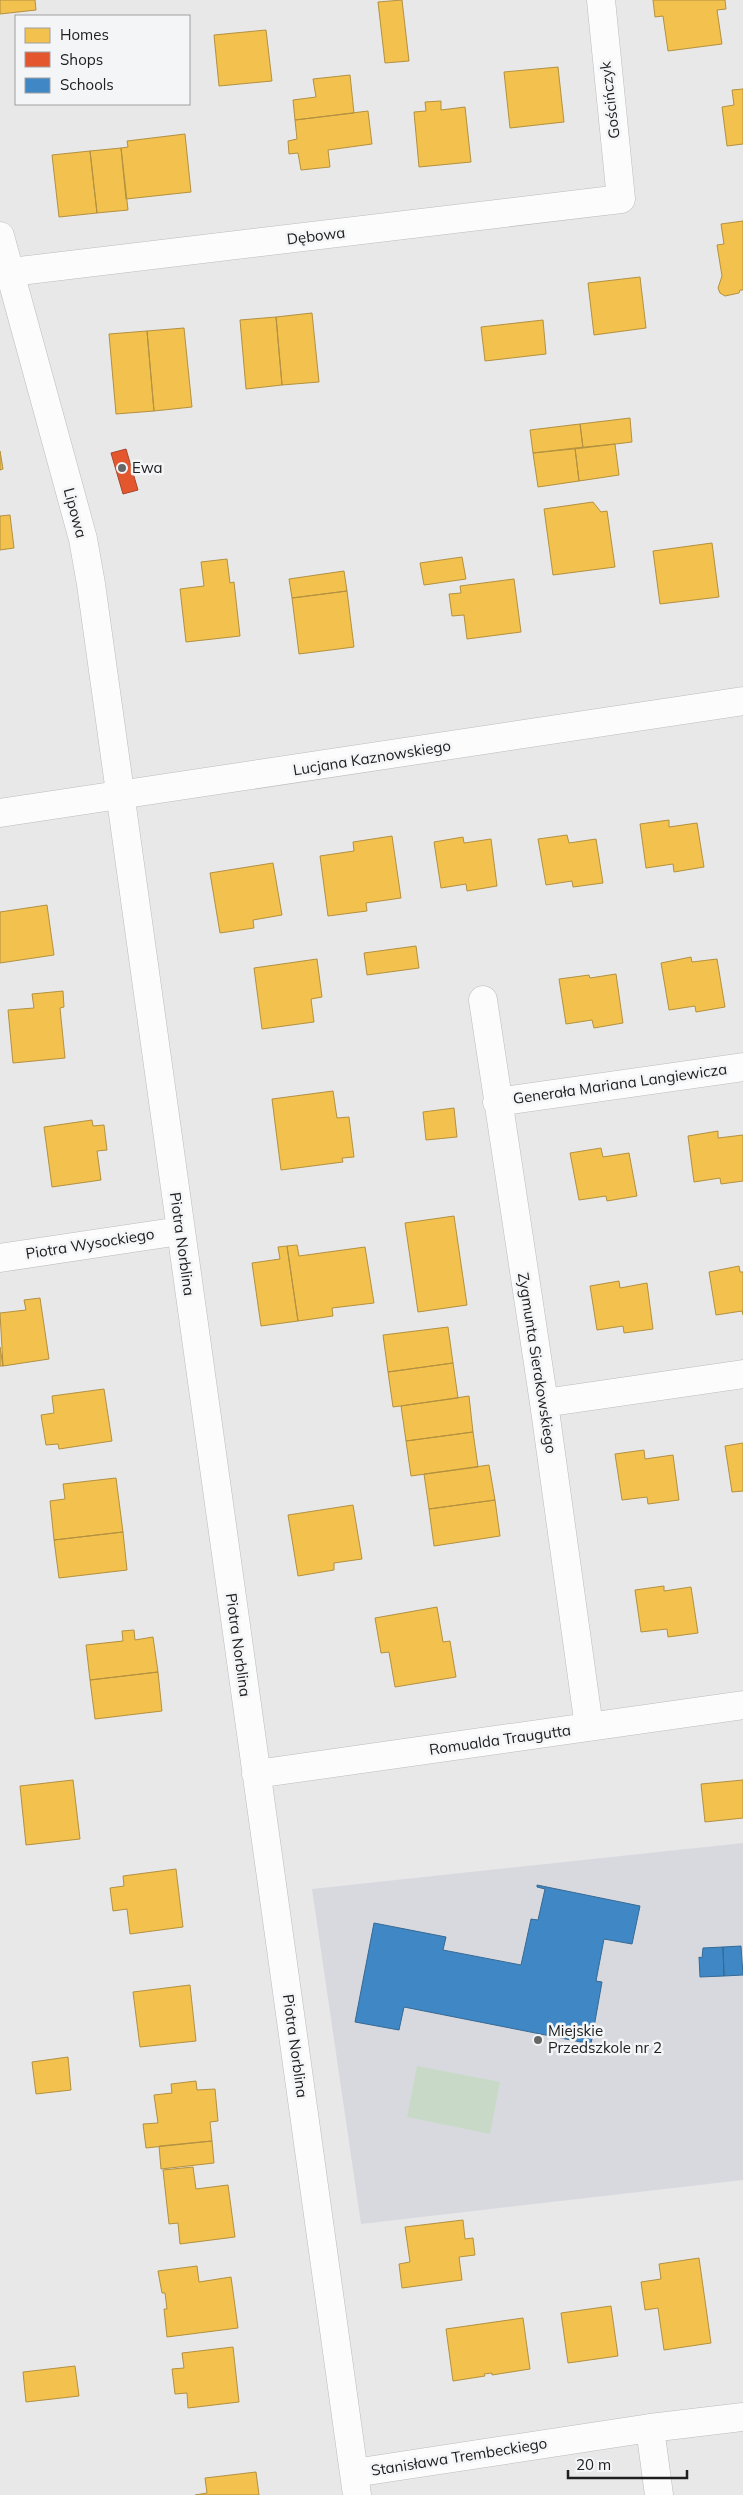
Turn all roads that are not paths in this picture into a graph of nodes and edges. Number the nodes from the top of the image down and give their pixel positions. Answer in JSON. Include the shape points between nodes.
{"nodes":[{"id":1,"x":600,"y":0,"type":"edge"},
{"id":2,"x":621,"y":200,"type":"joint"},
{"id":3,"x":0,"y":236,"type":"edge"},
{"id":4,"x":10,"y":272,"type":"junction"},
{"id":5,"x":743,"y":701,"type":"edge"},
{"id":6,"x":120,"y":795,"type":"junction"},
{"id":7,"x":0,"y":813,"type":"edge"},
{"id":8,"x":483,"y":1000,"type":"dead end"},
{"id":9,"x":743,"y":1066,"type":"edge"},
{"id":10,"x":497,"y":1102,"type":"junction"},
{"id":11,"x":180,"y":1231,"type":"junction"},
{"id":12,"x":0,"y":1258,"type":"edge"},
{"id":13,"x":743,"y":1374,"type":"edge"},
{"id":14,"x":544,"y":1403,"type":"junction"},
{"id":15,"x":743,"y":1705,"type":"edge"},
{"id":16,"x":589,"y":1727,"type":"junction"},
{"id":17,"x":256,"y":1774,"type":"junction"},
{"id":18,"x":743,"y":2417,"type":"edge"},
{"id":19,"x":650,"y":2428,"type":"junction"},
{"id":20,"x":356,"y":2484,"type":"edge"},
{"id":21,"x":659,"y":2495,"type":"edge"}],
"edges":[{"from":1,"to":2,"type":"street","name":"Gościńczyk"},
{"from":2,"to":4,"type":"street","name":"Dębowa"},
{"from":3,"to":4,"type":"street","name":"Lipowa"},
{"from":4,"to":6,"type":"street","name":"Lipowa","via":[[83,540]]},
{"from":5,"to":6,"type":"street","name":"Lucjana Kaznowskiego"},
{"from":6,"to":7,"type":"street","name":"Lucjana Kaznowskiego"},
{"from":6,"to":11,"type":"street","name":"Piotra Norblina"},
{"from":8,"to":10,"type":"street","name":"Zygmunta Sierakowskiego"},
{"from":9,"to":10,"type":"street","name":"Generała Mariana Langiewicza"},
{"from":10,"to":14,"type":"street","name":"Zygmunta Sierakowskiego"},
{"from":11,"to":12,"type":"street","name":"Piotra Wysockiego"},
{"from":11,"to":17,"type":"street","name":"Piotra Norblina"},
{"from":13,"to":14,"type":"street"},
{"from":14,"to":16,"type":"street","name":"Zygmunta Sierakowskiego"},
{"from":15,"to":16,"type":"street","name":"Romualda Traugutta"},
{"from":16,"to":17,"type":"street","name":"Romualda Traugutta"},
{"from":17,"to":20,"type":"street","name":"Piotra Norblina"},
{"from":18,"to":19,"type":"street","name":"Stanisława Trembeckiego"},
{"from":19,"to":20,"type":"street","name":"Stanisława Trembeckiego"},
{"from":19,"to":21,"type":"street"}]}
